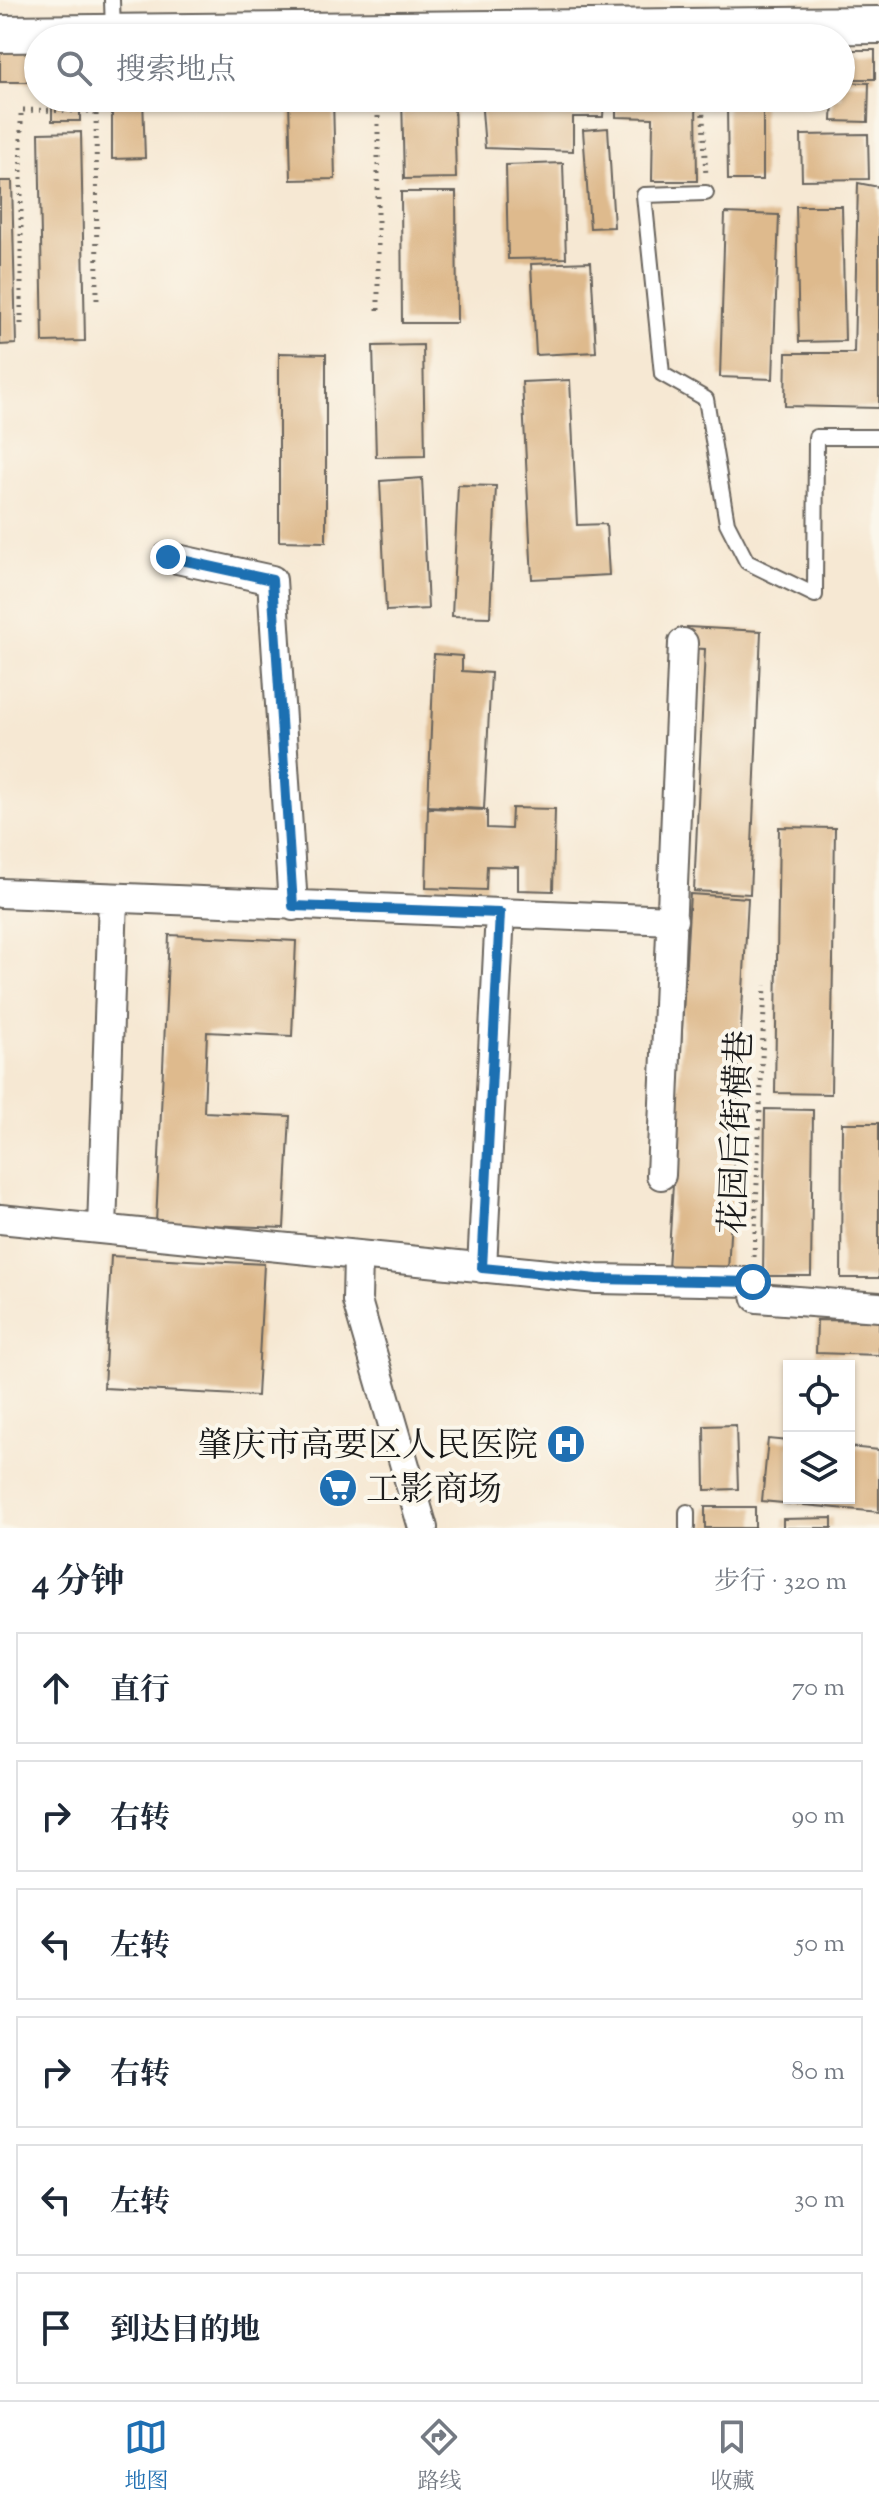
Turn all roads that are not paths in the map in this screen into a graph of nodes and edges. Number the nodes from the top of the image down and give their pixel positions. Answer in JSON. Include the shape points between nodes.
{"nodes":[{"id":1,"x":113,"y":16,"type":"edge"},
{"id":2,"x":63,"y":24,"type":"edge"},
{"id":3,"x":794,"y":24,"type":"edge"},
{"id":4,"x":855,"y":25,"type":"edge"},
{"id":5,"x":879,"y":25,"type":"edge"},
{"id":6,"x":24,"y":30,"type":"edge"},
{"id":7,"x":0,"y":34,"type":"edge"},
{"id":8,"x":706,"y":193,"type":"road end"},
{"id":9,"x":879,"y":437,"type":"edge"},
{"id":10,"x":168,"y":557,"type":"dead end"},
{"id":11,"x":683,"y":643,"type":"dead end"},
{"id":12,"x":0,"y":893,"type":"edge"},
{"id":13,"x":113,"y":898,"type":"junction"},
{"id":14,"x":293,"y":906,"type":"junction"},
{"id":15,"x":500,"y":913,"type":"junction"},
{"id":16,"x":673,"y":920,"type":"junction"},
{"id":17,"x":661,"y":1175,"type":"dead end"},
{"id":18,"x":0,"y":1219,"type":"edge"},
{"id":19,"x":102,"y":1229,"type":"junction"},
{"id":20,"x":358,"y":1256,"type":"junction"},
{"id":21,"x":482,"y":1268,"type":"junction"},
{"id":22,"x":879,"y":1307,"type":"edge"},
{"id":23,"x":687,"y":1512,"type":"dead end"},
{"id":24,"x":423,"y":1528,"type":"edge"},
{"id":25,"x":687,"y":1528,"type":"edge"}],
"edges":[{"from":1,"to":2,"type":"street"},
{"from":1,"to":3,"type":"street"},
{"from":4,"to":5,"type":"street"},
{"from":6,"to":7,"type":"street"},
{"from":8,"to":9,"type":"lane","via":[[644,195],[662,374],[706,399],[727,523],[747,562],[815,595],[816,437]]},
{"from":10,"to":14,"type":"street","via":[[272,580]]},
{"from":11,"to":16,"type":"street"},
{"from":12,"to":13,"type":"street"},
{"from":13,"to":14,"type":"street"},
{"from":13,"to":19,"type":"street"},
{"from":14,"to":15,"type":"street"},
{"from":15,"to":16,"type":"street"},
{"from":15,"to":21,"type":"street"},
{"from":16,"to":17,"type":"street"},
{"from":18,"to":19,"type":"street"},
{"from":19,"to":20,"type":"street"},
{"from":20,"to":21,"type":"street"},
{"from":20,"to":24,"type":"street","via":[[357,1301]]},
{"from":21,"to":22,"type":"street","via":[[597,1279],[753,1282],[757,1298]]},
{"from":23,"to":25,"type":"lane"}]}
